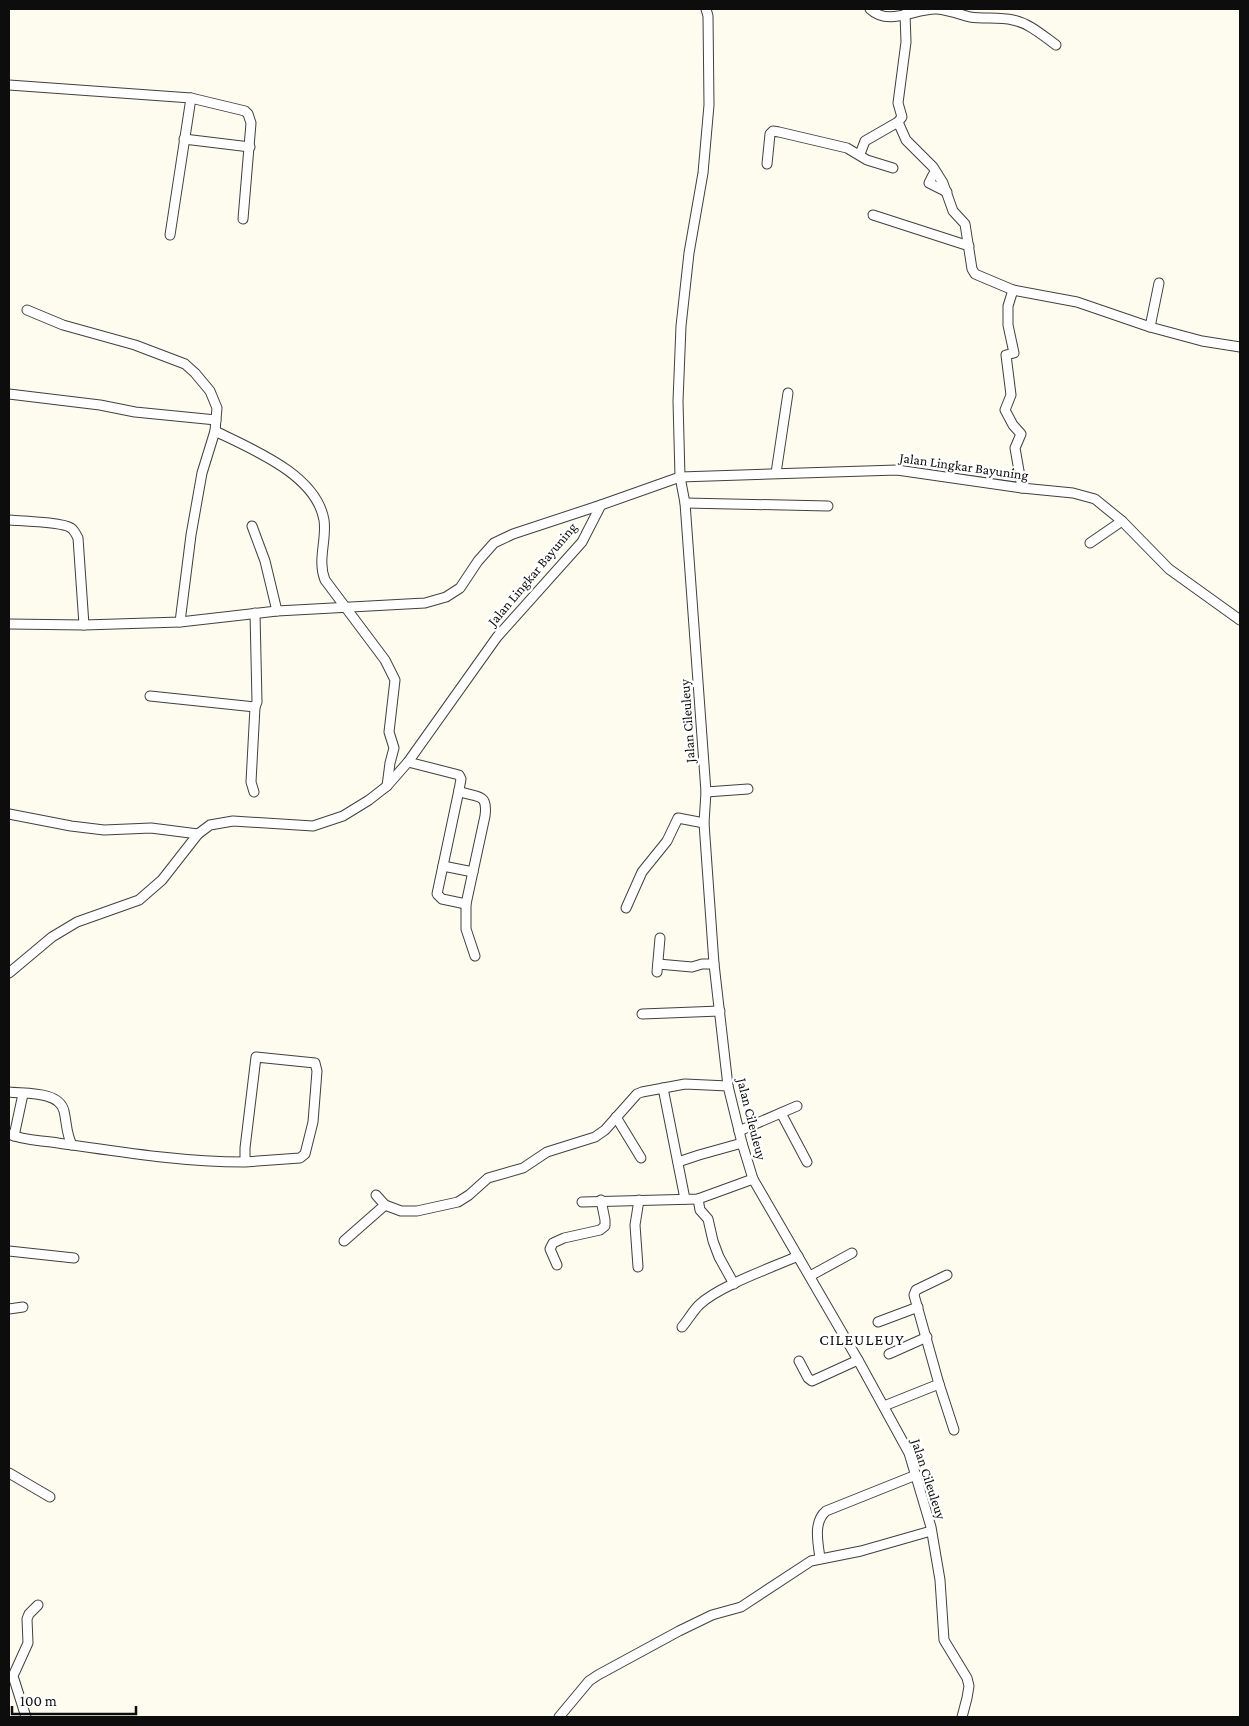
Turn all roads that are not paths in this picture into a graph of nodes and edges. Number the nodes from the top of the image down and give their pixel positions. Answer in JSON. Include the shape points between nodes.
{"nodes":[{"id":1,"x":706,"y":9,"type":"edge"},
{"id":2,"x":870,"y":9,"type":"edge"},
{"id":3,"x":905,"y":14,"type":"junction"},
{"id":4,"x":1056,"y":45,"type":"dead end"},
{"id":5,"x":9,"y":84,"type":"edge"},
{"id":6,"x":190,"y":98,"type":"junction"},
{"id":7,"x":898,"y":122,"type":"junction"},
{"id":8,"x":184,"y":139,"type":"junction"},
{"id":9,"x":250,"y":147,"type":"junction"},
{"id":10,"x":860,"y":154,"type":"junction"},
{"id":11,"x":766,"y":164,"type":"dead end"},
{"id":12,"x":893,"y":168,"type":"dead end"},
{"id":13,"x":932,"y":176,"type":"dead end"},
{"id":14,"x":947,"y":192,"type":"junction"},
{"id":15,"x":873,"y":216,"type":"dead end"},
{"id":16,"x":243,"y":219,"type":"dead end"},
{"id":17,"x":170,"y":235,"type":"dead end"},
{"id":18,"x":969,"y":246,"type":"junction"},
{"id":19,"x":1159,"y":282,"type":"dead end"},
{"id":20,"x":1013,"y":290,"type":"junction"},
{"id":21,"x":27,"y":310,"type":"dead end"},
{"id":22,"x":1150,"y":327,"type":"junction"},
{"id":23,"x":1240,"y":347,"type":"edge"},
{"id":24,"x":788,"y":393,"type":"dead end"},
{"id":25,"x":9,"y":394,"type":"edge"},
{"id":26,"x":216,"y":420,"type":"junction"},
{"id":27,"x":215,"y":431,"type":"junction"},
{"id":28,"x":776,"y":473,"type":"junction"},
{"id":29,"x":680,"y":477,"type":"junction"},
{"id":30,"x":1022,"y":488,"type":"junction"},
{"id":31,"x":685,"y":503,"type":"junction"},
{"id":32,"x":602,"y":505,"type":"junction"},
{"id":33,"x":828,"y":506,"type":"dead end"},
{"id":34,"x":1119,"y":519,"type":"junction"},
{"id":35,"x":9,"y":520,"type":"edge"},
{"id":36,"x":252,"y":526,"type":"dead end"},
{"id":37,"x":1090,"y":543,"type":"dead end"},
{"id":38,"x":344,"y":607,"type":"junction"},
{"id":39,"x":277,"y":611,"type":"junction"},
{"id":40,"x":255,"y":613,"type":"junction"},
{"id":41,"x":1240,"y":620,"type":"edge"},
{"id":42,"x":180,"y":622,"type":"junction"},
{"id":43,"x":9,"y":624,"type":"edge"},
{"id":44,"x":84,"y":625,"type":"junction"},
{"id":45,"x":150,"y":696,"type":"dead end"},
{"id":46,"x":255,"y":707,"type":"junction"},
{"id":47,"x":408,"y":762,"type":"junction"},
{"id":48,"x":387,"y":786,"type":"junction"},
{"id":49,"x":748,"y":789,"type":"dead end"},
{"id":50,"x":459,"y":790,"type":"junction"},
{"id":51,"x":254,"y":792,"type":"dead end"},
{"id":52,"x":706,"y":792,"type":"junction"},
{"id":53,"x":9,"y":814,"type":"edge"},
{"id":54,"x":704,"y":823,"type":"junction"},
{"id":55,"x":198,"y":834,"type":"junction"},
{"id":56,"x":443,"y":866,"type":"junction"},
{"id":57,"x":473,"y":872,"type":"junction"},
{"id":58,"x":466,"y":904,"type":"junction"},
{"id":59,"x":626,"y":908,"type":"dead end"},
{"id":60,"x":660,"y":938,"type":"dead end"},
{"id":61,"x":475,"y":956,"type":"dead end"},
{"id":62,"x":714,"y":964,"type":"junction"},
{"id":63,"x":9,"y":973,"type":"edge"},
{"id":64,"x":720,"y":1011,"type":"junction"},
{"id":65,"x":642,"y":1014,"type":"dead end"},
{"id":66,"x":728,"y":1086,"type":"junction"},
{"id":67,"x":663,"y":1088,"type":"junction"},
{"id":68,"x":9,"y":1092,"type":"edge"},
{"id":69,"x":23,"y":1094,"type":"junction"},
{"id":70,"x":797,"y":1106,"type":"dead end"},
{"id":71,"x":781,"y":1113,"type":"junction"},
{"id":72,"x":616,"y":1117,"type":"junction"},
{"id":73,"x":739,"y":1131,"type":"junction"},
{"id":74,"x":11,"y":1135,"type":"edge"},
{"id":75,"x":742,"y":1143,"type":"junction"},
{"id":76,"x":72,"y":1145,"type":"junction"},
{"id":77,"x":642,"y":1158,"type":"dead end"},
{"id":78,"x":246,"y":1162,"type":"junction"},
{"id":79,"x":678,"y":1162,"type":"junction"},
{"id":80,"x":806,"y":1162,"type":"dead end"},
{"id":81,"x":753,"y":1179,"type":"junction"},
{"id":82,"x":376,"y":1195,"type":"dead end"},
{"id":83,"x":685,"y":1199,"type":"junction"},
{"id":84,"x":698,"y":1199,"type":"junction"},
{"id":85,"x":600,"y":1200,"type":"junction"},
{"id":86,"x":639,"y":1200,"type":"junction"},
{"id":87,"x":582,"y":1202,"type":"dead end"},
{"id":88,"x":385,"y":1205,"type":"junction"},
{"id":89,"x":344,"y":1241,"type":"dead end"},
{"id":90,"x":9,"y":1251,"type":"edge"},
{"id":91,"x":852,"y":1254,"type":"dead end"},
{"id":92,"x":798,"y":1256,"type":"junction"},
{"id":93,"x":74,"y":1258,"type":"dead end"},
{"id":94,"x":557,"y":1265,"type":"dead end"},
{"id":95,"x":638,"y":1267,"type":"dead end"},
{"id":96,"x":947,"y":1275,"type":"dead end"},
{"id":97,"x":810,"y":1276,"type":"junction"},
{"id":98,"x":734,"y":1284,"type":"junction"},
{"id":99,"x":23,"y":1307,"type":"dead end"},
{"id":100,"x":918,"y":1307,"type":"junction"},
{"id":101,"x":9,"y":1309,"type":"edge"},
{"id":102,"x":878,"y":1322,"type":"dead end"},
{"id":103,"x":682,"y":1327,"type":"dead end"},
{"id":104,"x":927,"y":1337,"type":"junction"},
{"id":105,"x":889,"y":1354,"type":"dead end"},
{"id":106,"x":858,"y":1360,"type":"junction"},
{"id":107,"x":798,"y":1361,"type":"dead end"},
{"id":108,"x":939,"y":1384,"type":"junction"},
{"id":109,"x":884,"y":1406,"type":"junction"},
{"id":110,"x":954,"y":1430,"type":"dead end"},
{"id":111,"x":9,"y":1473,"type":"edge"},
{"id":112,"x":916,"y":1475,"type":"junction"},
{"id":113,"x":50,"y":1497,"type":"dead end"},
{"id":114,"x":932,"y":1531,"type":"junction"},
{"id":115,"x":820,"y":1558,"type":"junction"},
{"id":116,"x":38,"y":1605,"type":"dead end"},
{"id":117,"x":26,"y":1717,"type":"edge"},
{"id":118,"x":559,"y":1717,"type":"edge"},
{"id":119,"x":962,"y":1717,"type":"edge"}],
"edges":[{"from":1,"to":29,"type":"street","name":"Jalan Cileuleuy","via":[[709,105],[681,326]]},
{"from":2,"to":3,"type":"street","via":[[883,16]]},
{"from":3,"to":4,"type":"street","via":[[935,9],[973,17],[1013,20],[1036,30]]},
{"from":3,"to":7,"type":"street","via":[[906,42],[898,103],[902,117]]},
{"from":5,"to":6,"type":"street"},
{"from":6,"to":8,"type":"street"},
{"from":6,"to":9,"type":"street","via":[[240,109],[248,114]]},
{"from":7,"to":10,"type":"street","via":[[865,140]]},
{"from":7,"to":14,"type":"street","via":[[906,140],[933,167]]},
{"from":8,"to":9,"type":"street"},
{"from":8,"to":17,"type":"street"},
{"from":9,"to":16,"type":"street"},
{"from":10,"to":11,"type":"street","via":[[819,140],[773,131],[768,137]]},
{"from":10,"to":12,"type":"street","via":[[867,160]]},
{"from":13,"to":14,"type":"street","via":[[929,183]]},
{"from":14,"to":18,"type":"street","via":[[953,211],[965,224]]},
{"from":15,"to":18,"type":"street"},
{"from":18,"to":20,"type":"street","via":[[973,272]]},
{"from":19,"to":22,"type":"street"},
{"from":20,"to":22,"type":"street","via":[[1077,302]]},
{"from":20,"to":30,"type":"street","via":[[1008,306],[1008,325],[1014,354],[1006,355],[1011,395],[1005,410],[1021,434],[1015,448]]},
{"from":21,"to":26,"type":"street","via":[[185,364],[210,391]]},
{"from":22,"to":23,"type":"street"},
{"from":24,"to":28,"type":"street"},
{"from":25,"to":26,"type":"street"},
{"from":26,"to":27,"type":"street"},
{"from":27,"to":38,"type":"street","via":[[271,458],[298,477],[318,502],[324,529],[322,573]]},
{"from":27,"to":42,"type":"street","via":[[202,473]]},
{"from":28,"to":29,"type":"street","name":"Jalan Lingkar Bayuning"},
{"from":28,"to":30,"type":"street","name":"Jalan Lingkar Bayuning","via":[[897,470]]},
{"from":29,"to":31,"type":"street","name":"Jalan Cileuleuy"},
{"from":29,"to":32,"type":"street","name":"Jalan Lingkar Bayuning"},
{"from":30,"to":34,"type":"street","name":"Jalan Lingkar Bayuning","via":[[1073,493],[1095,499]]},
{"from":31,"to":33,"type":"street"},
{"from":31,"to":52,"type":"street","name":"Jalan Cileuleuy"},
{"from":32,"to":38,"type":"street","via":[[494,543],[460,588],[446,597],[425,603]]},
{"from":32,"to":47,"type":"street","name":"Jalan Lingkar Bayuning","via":[[582,542],[497,637]]},
{"from":34,"to":37,"type":"street"},
{"from":34,"to":41,"type":"street","name":"Jalan Lingkar Bayuning","via":[[1169,569]]},
{"from":35,"to":44,"type":"street","via":[[54,524],[74,530],[78,538]]},
{"from":36,"to":39,"type":"street","via":[[265,560]]},
{"from":38,"to":39,"type":"street"},
{"from":38,"to":48,"type":"street","via":[[385,660],[395,680],[389,732],[394,748]]},
{"from":39,"to":40,"type":"street"},
{"from":40,"to":42,"type":"street"},
{"from":40,"to":46,"type":"street"},
{"from":42,"to":44,"type":"street"},
{"from":43,"to":44,"type":"street"},
{"from":45,"to":46,"type":"street"},
{"from":46,"to":51,"type":"street","via":[[251,782]]},
{"from":47,"to":48,"type":"street","name":"Jalan Lingkar Bayuning"},
{"from":47,"to":50,"type":"street","via":[[459,775]]},
{"from":48,"to":55,"type":"street","name":"Jalan Lingkar Bayuning","via":[[343,816],[313,826],[233,821],[210,825]]},
{"from":49,"to":52,"type":"street"},
{"from":50,"to":56,"type":"street"},
{"from":50,"to":57,"type":"street","via":[[482,797],[486,806]]},
{"from":52,"to":54,"type":"street","name":"Jalan Cileuleuy"},
{"from":53,"to":55,"type":"street","via":[[104,830],[151,828]]},
{"from":54,"to":59,"type":"street","via":[[678,818],[667,841],[645,868]]},
{"from":54,"to":62,"type":"street","name":"Jalan Cileuleuy"},
{"from":55,"to":63,"type":"street","name":"Jalan Lingkar Bayuning","via":[[162,880],[140,900],[77,922],[52,936]]},
{"from":56,"to":57,"type":"street"},
{"from":56,"to":58,"type":"street","via":[[437,894],[442,899]]},
{"from":57,"to":58,"type":"street"},
{"from":58,"to":61,"type":"street","via":[[466,929]]},
{"from":60,"to":62,"type":"street","via":[[658,968]]},
{"from":62,"to":64,"type":"street","name":"Jalan Cileuleuy"},
{"from":64,"to":65,"type":"street"},
{"from":64,"to":66,"type":"street","name":"Jalan Cileuleuy"},
{"from":66,"to":67,"type":"street","via":[[685,1084]]},
{"from":66,"to":73,"type":"street","name":"Jalan Cileuleuy"},
{"from":67,"to":72,"type":"street","via":[[637,1094]]},
{"from":67,"to":79,"type":"street"},
{"from":68,"to":69,"type":"street"},
{"from":69,"to":74,"type":"street"},
{"from":69,"to":76,"type":"street","via":[[51,1096],[58,1101],[63,1107]]},
{"from":70,"to":71,"type":"street"},
{"from":71,"to":73,"type":"street"},
{"from":71,"to":80,"type":"street"},
{"from":72,"to":77,"type":"street"},
{"from":72,"to":88,"type":"street","via":[[595,1136],[547,1152],[523,1168],[488,1178],[458,1202],[410,1212]]},
{"from":73,"to":75,"type":"street","name":"Jalan Cileuleuy"},
{"from":74,"to":76,"type":"street"},
{"from":75,"to":79,"type":"street"},
{"from":75,"to":81,"type":"street","name":"Jalan Cileuleuy"},
{"from":76,"to":78,"type":"street","via":[[203,1161]]},
{"from":78,"to":78,"type":"street","via":[[256,1057],[315,1063],[313,1122],[307,1153],[300,1158]]},
{"from":79,"to":83,"type":"street"},
{"from":81,"to":84,"type":"street"},
{"from":81,"to":92,"type":"street","name":"Jalan Cileuleuy"},
{"from":82,"to":88,"type":"street"},
{"from":83,"to":84,"type":"street"},
{"from":83,"to":86,"type":"street"},
{"from":84,"to":98,"type":"street","via":[[700,1210],[708,1219],[719,1257]]},
{"from":85,"to":86,"type":"street"},
{"from":85,"to":87,"type":"street"},
{"from":85,"to":94,"type":"street","via":[[605,1226],[553,1243],[550,1249]]},
{"from":86,"to":95,"type":"street","via":[[635,1225]]},
{"from":88,"to":89,"type":"street"},
{"from":90,"to":93,"type":"street"},
{"from":91,"to":97,"type":"street"},
{"from":92,"to":97,"type":"street","name":"Jalan Cileuleuy"},
{"from":92,"to":98,"type":"street"},
{"from":96,"to":100,"type":"street","via":[[916,1290],[914,1295]]},
{"from":97,"to":106,"type":"street","name":"Jalan Cileuleuy"},
{"from":98,"to":103,"type":"street","via":[[699,1305]]},
{"from":99,"to":101,"type":"street"},
{"from":100,"to":102,"type":"street"},
{"from":100,"to":104,"type":"street"},
{"from":104,"to":105,"type":"street"},
{"from":104,"to":108,"type":"street"},
{"from":106,"to":107,"type":"street","via":[[812,1381]]},
{"from":106,"to":109,"type":"street","name":"Jalan Cileuleuy"},
{"from":108,"to":109,"type":"street"},
{"from":108,"to":110,"type":"street"},
{"from":109,"to":112,"type":"street","name":"Jalan Cileuleuy","via":[[909,1453]]},
{"from":111,"to":113,"type":"street"},
{"from":112,"to":114,"type":"street","name":"Jalan Cileuleuy"},
{"from":112,"to":115,"type":"street","via":[[821,1515],[818,1533]]},
{"from":114,"to":115,"type":"street","via":[[861,1551]]},
{"from":114,"to":119,"type":"street","name":"Jalan Cileuleuy","via":[[940,1580],[944,1640],[969,1686]]},
{"from":115,"to":118,"type":"street","via":[[806,1563],[741,1606],[679,1631],[598,1675]]},
{"from":116,"to":117,"type":"street","via":[[29,1614],[28,1642],[13,1676]]}]}
